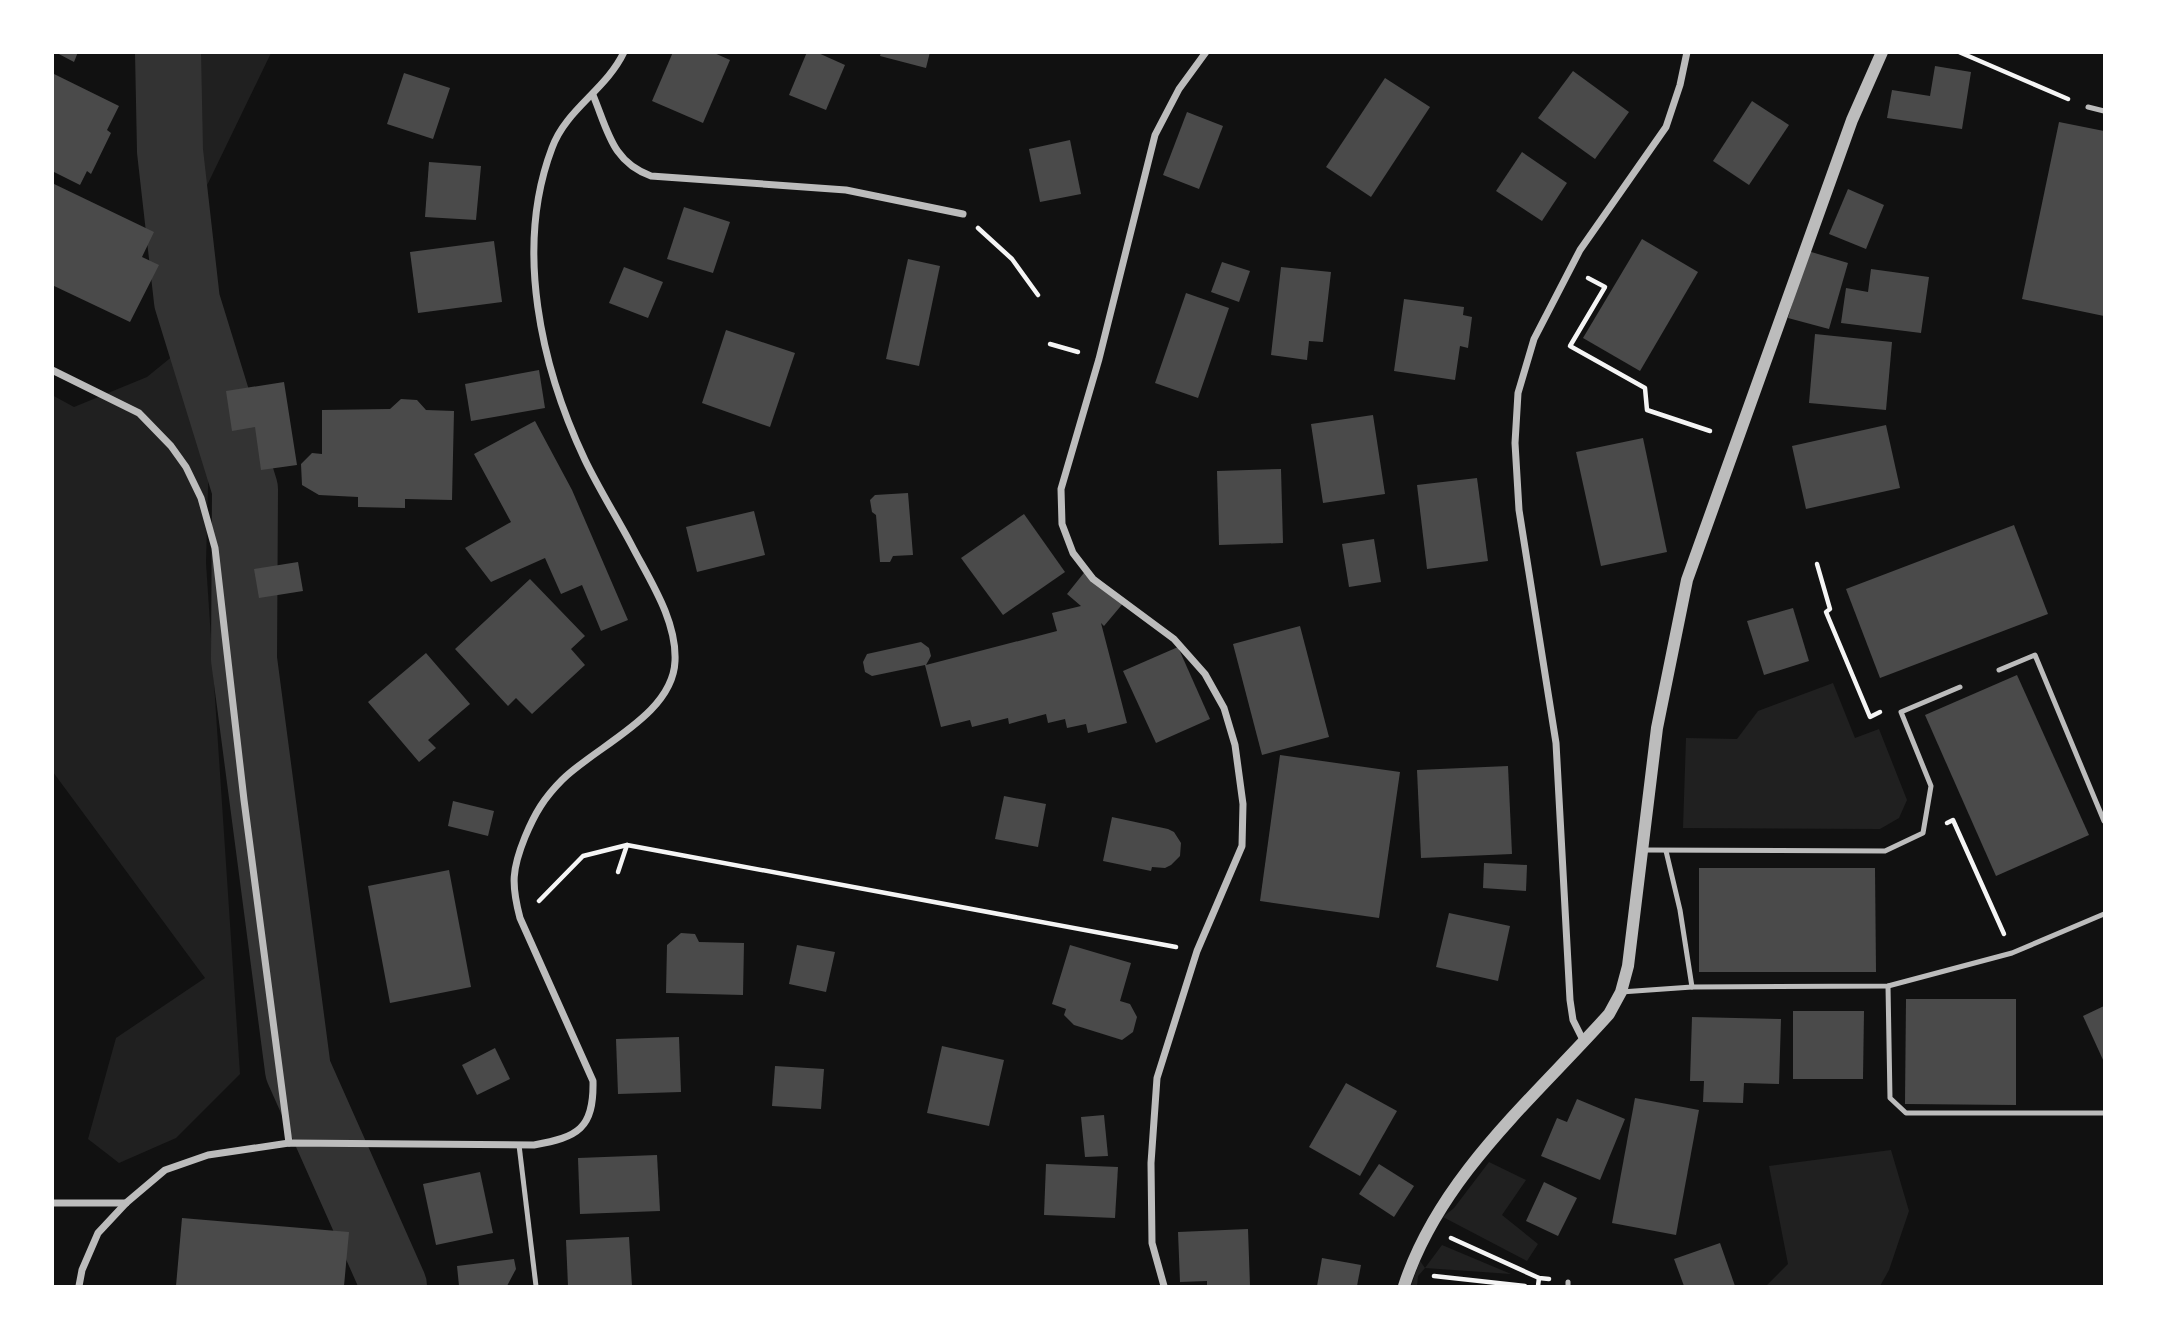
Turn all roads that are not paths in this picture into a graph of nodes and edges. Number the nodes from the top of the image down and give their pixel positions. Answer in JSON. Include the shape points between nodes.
{"nodes":[{"id":1,"x":624,"y":52,"type":"edge"},
{"id":2,"x":1206,"y":52,"type":"edge"},
{"id":3,"x":1687,"y":52,"type":"edge"},
{"id":4,"x":1882,"y":52,"type":"edge"},
{"id":5,"x":593,"y":95,"type":"junction"},
{"id":6,"x":2088,"y":107,"type":"road end"},
{"id":7,"x":2105,"y":111,"type":"edge"},
{"id":8,"x":963,"y":214,"type":"road end"},
{"id":9,"x":52,"y":370,"type":"edge"},
{"id":10,"x":1999,"y":670,"type":"dead end"},
{"id":11,"x":1960,"y":687,"type":"dead end"},
{"id":12,"x":2105,"y":821,"type":"edge"},
{"id":13,"x":1641,"y":850,"type":"junction"},
{"id":14,"x":1666,"y":851,"type":"junction"},
{"id":15,"x":2105,"y":914,"type":"edge"},
{"id":16,"x":1888,"y":986,"type":"junction"},
{"id":17,"x":1692,"y":987,"type":"junction"},
{"id":18,"x":1621,"y":992,"type":"junction"},
{"id":19,"x":1584,"y":1042,"type":"junction"},
{"id":20,"x":2105,"y":1113,"type":"edge"},
{"id":21,"x":289,"y":1143,"type":"junction"},
{"id":22,"x":519,"y":1145,"type":"junction"},
{"id":23,"x":52,"y":1203,"type":"edge"},
{"id":24,"x":126,"y":1203,"type":"junction"},
{"id":25,"x":79,"y":1286,"type":"edge"},
{"id":26,"x":536,"y":1286,"type":"edge"},
{"id":27,"x":1164,"y":1286,"type":"edge"},
{"id":28,"x":1404,"y":1286,"type":"edge"}],
"edges":[{"from":1,"to":5,"type":"street"},
{"from":2,"to":27,"type":"street","via":[[1179,89],[1155,135],[1061,489],[1062,524],[1073,553],[1093,579],[1174,639],[1205,674],[1224,708],[1235,745],[1243,804],[1242,846],[1197,951],[1157,1078],[1152,1243]]},
{"from":3,"to":19,"type":"street","via":[[1665,127],[1580,250],[1534,339],[1518,393],[1519,510],[1556,743],[1570,1000]]},
{"from":4,"to":13,"type":"street","via":[[1852,120],[1687,580],[1657,728]]},
{"from":5,"to":8,"type":"street","via":[[616,151],[625,163],[651,176],[846,190]]},
{"from":5,"to":22,"type":"street","via":[[559,130],[540,194],[533,238],[542,329],[586,461],[664,608],[675,661],[672,681],[663,695],[640,719],[563,779],[536,809],[516,861],[514,892],[520,918],[593,1081],[594,1105],[582,1127],[565,1139]]},
{"from":6,"to":7,"type":"lane"},
{"from":9,"to":21,"type":"street","via":[[139,413],[171,446],[201,498],[215,548]]},
{"from":10,"to":12,"type":"lane","via":[[2035,655]]},
{"from":11,"to":14,"type":"lane","via":[[1901,712],[1931,786],[1923,833],[1885,851]]},
{"from":13,"to":14,"type":"lane"},
{"from":13,"to":18,"type":"street"},
{"from":14,"to":17,"type":"lane"},
{"from":15,"to":16,"type":"lane","via":[[2012,953]]},
{"from":16,"to":17,"type":"lane"},
{"from":16,"to":20,"type":"lane","via":[[1890,1098],[1906,1113]]},
{"from":17,"to":18,"type":"lane"},
{"from":18,"to":19,"type":"street"},
{"from":19,"to":28,"type":"street","via":[[1499,1132],[1453,1189],[1428,1227]]},
{"from":21,"to":22,"type":"street"},
{"from":21,"to":24,"type":"street","via":[[208,1155],[165,1170]]},
{"from":22,"to":26,"type":"lane"},
{"from":23,"to":24,"type":"street"},
{"from":24,"to":25,"type":"street","via":[[99,1233]]}]}
